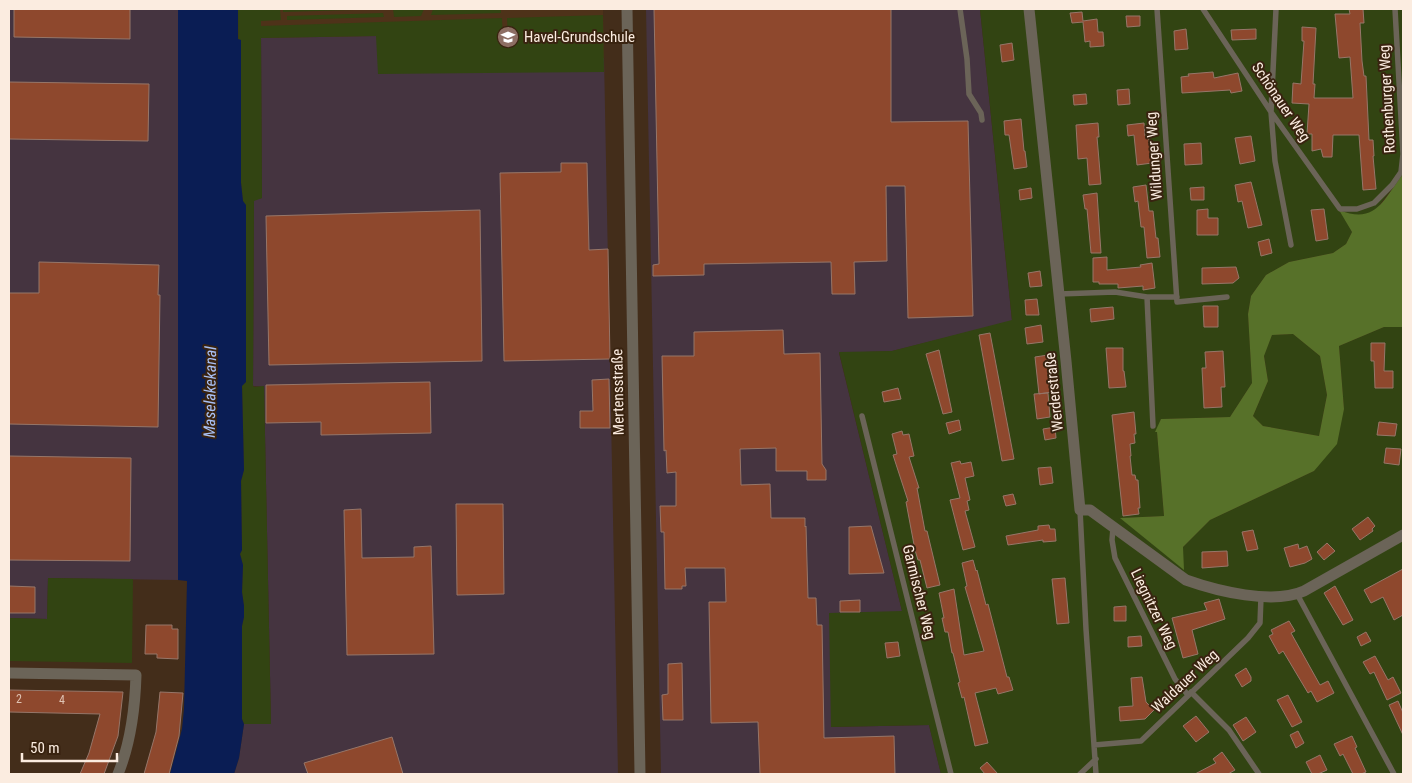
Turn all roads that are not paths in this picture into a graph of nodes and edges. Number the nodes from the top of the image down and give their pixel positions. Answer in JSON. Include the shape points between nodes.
{"nodes":[{"id":1,"x":627,"y":9,"type":"edge"},
{"id":2,"x":960,"y":9,"type":"edge"},
{"id":3,"x":1029,"y":9,"type":"edge"},
{"id":4,"x":1157,"y":9,"type":"edge"},
{"id":5,"x":1203,"y":9,"type":"edge"},
{"id":6,"x":1276,"y":9,"type":"edge"},
{"id":7,"x":1394,"y":9,"type":"edge"},
{"id":8,"x":1271,"y":112,"type":"junction"},
{"id":9,"x":982,"y":120,"type":"dead end"},
{"id":10,"x":1340,"y":209,"type":"joint"},
{"id":11,"x":1291,"y":245,"type":"dead end"},
{"id":12,"x":1060,"y":294,"type":"junction"},
{"id":13,"x":1147,"y":297,"type":"junction"},
{"id":14,"x":1227,"y":297,"type":"dead end"},
{"id":15,"x":1177,"y":300,"type":"junction"},
{"id":16,"x":862,"y":416,"type":"dead end"},
{"id":17,"x":1153,"y":426,"type":"dead end"},
{"id":18,"x":1080,"y":510,"type":"junction"},
{"id":19,"x":1114,"y":528,"type":"junction"},
{"id":20,"x":1403,"y":535,"type":"edge"},
{"id":21,"x":1297,"y":594,"type":"junction"},
{"id":22,"x":1261,"y":597,"type":"junction"},
{"id":23,"x":9,"y":673,"type":"edge"},
{"id":24,"x":1190,"y":693,"type":"junction"},
{"id":25,"x":1094,"y":745,"type":"junction"},
{"id":26,"x":1096,"y":759,"type":"junction"},
{"id":27,"x":118,"y":774,"type":"edge"},
{"id":28,"x":640,"y":774,"type":"edge"},
{"id":29,"x":951,"y":774,"type":"edge"},
{"id":30,"x":1080,"y":774,"type":"edge"},
{"id":31,"x":1096,"y":774,"type":"edge"},
{"id":32,"x":1259,"y":774,"type":"edge"},
{"id":33,"x":1394,"y":774,"type":"edge"}],
"edges":[{"from":1,"to":28,"type":"street","name":"Mertensstraße"},
{"from":2,"to":9,"type":"lane","via":[[969,94]]},
{"from":3,"to":12,"type":"street","name":"Werderstraße"},
{"from":4,"to":15,"type":"lane","name":"Wildunger Weg"},
{"from":5,"to":8,"type":"lane","name":"Schönauer Weg"},
{"from":6,"to":8,"type":"lane"},
{"from":7,"to":10,"type":"lane","name":"Rothenburger Weg","via":[[1401,172],[1374,203],[1357,209]]},
{"from":8,"to":10,"type":"lane","name":"Schönauer Weg"},
{"from":8,"to":11,"type":"lane","via":[[1275,160]]},
{"from":12,"to":13,"type":"lane","via":[[1115,292]]},
{"from":12,"to":18,"type":"street","name":"Werderstraße"},
{"from":13,"to":15,"type":"lane"},
{"from":13,"to":17,"type":"lane"},
{"from":14,"to":15,"type":"lane"},
{"from":16,"to":29,"type":"lane","name":"Garmischer Weg"},
{"from":18,"to":19,"type":"street","via":[[1090,510]]},
{"from":18,"to":25,"type":"lane","name":"Werderstraße"},
{"from":19,"to":22,"type":"street","via":[[1186,580]]},
{"from":19,"to":24,"type":"lane","name":"Liegnitzer Weg","via":[[1115,558],[1175,679]]},
{"from":20,"to":21,"type":"street"},
{"from":21,"to":22,"type":"street"},
{"from":21,"to":33,"type":"lane"},
{"from":22,"to":24,"type":"lane","name":"Waldauer Weg","via":[[1260,623]]},
{"from":23,"to":27,"type":"street","via":[[136,675],[132,724]]},
{"from":24,"to":25,"type":"lane","name":"Waldauer Weg","via":[[1141,741]]},
{"from":24,"to":32,"type":"lane","name":"Liegnitzer Weg","via":[[1229,730]]},
{"from":25,"to":26,"type":"lane","name":"Werderstraße"},
{"from":26,"to":30,"type":"lane"},
{"from":26,"to":31,"type":"lane","name":"Werderstraße"}]}
